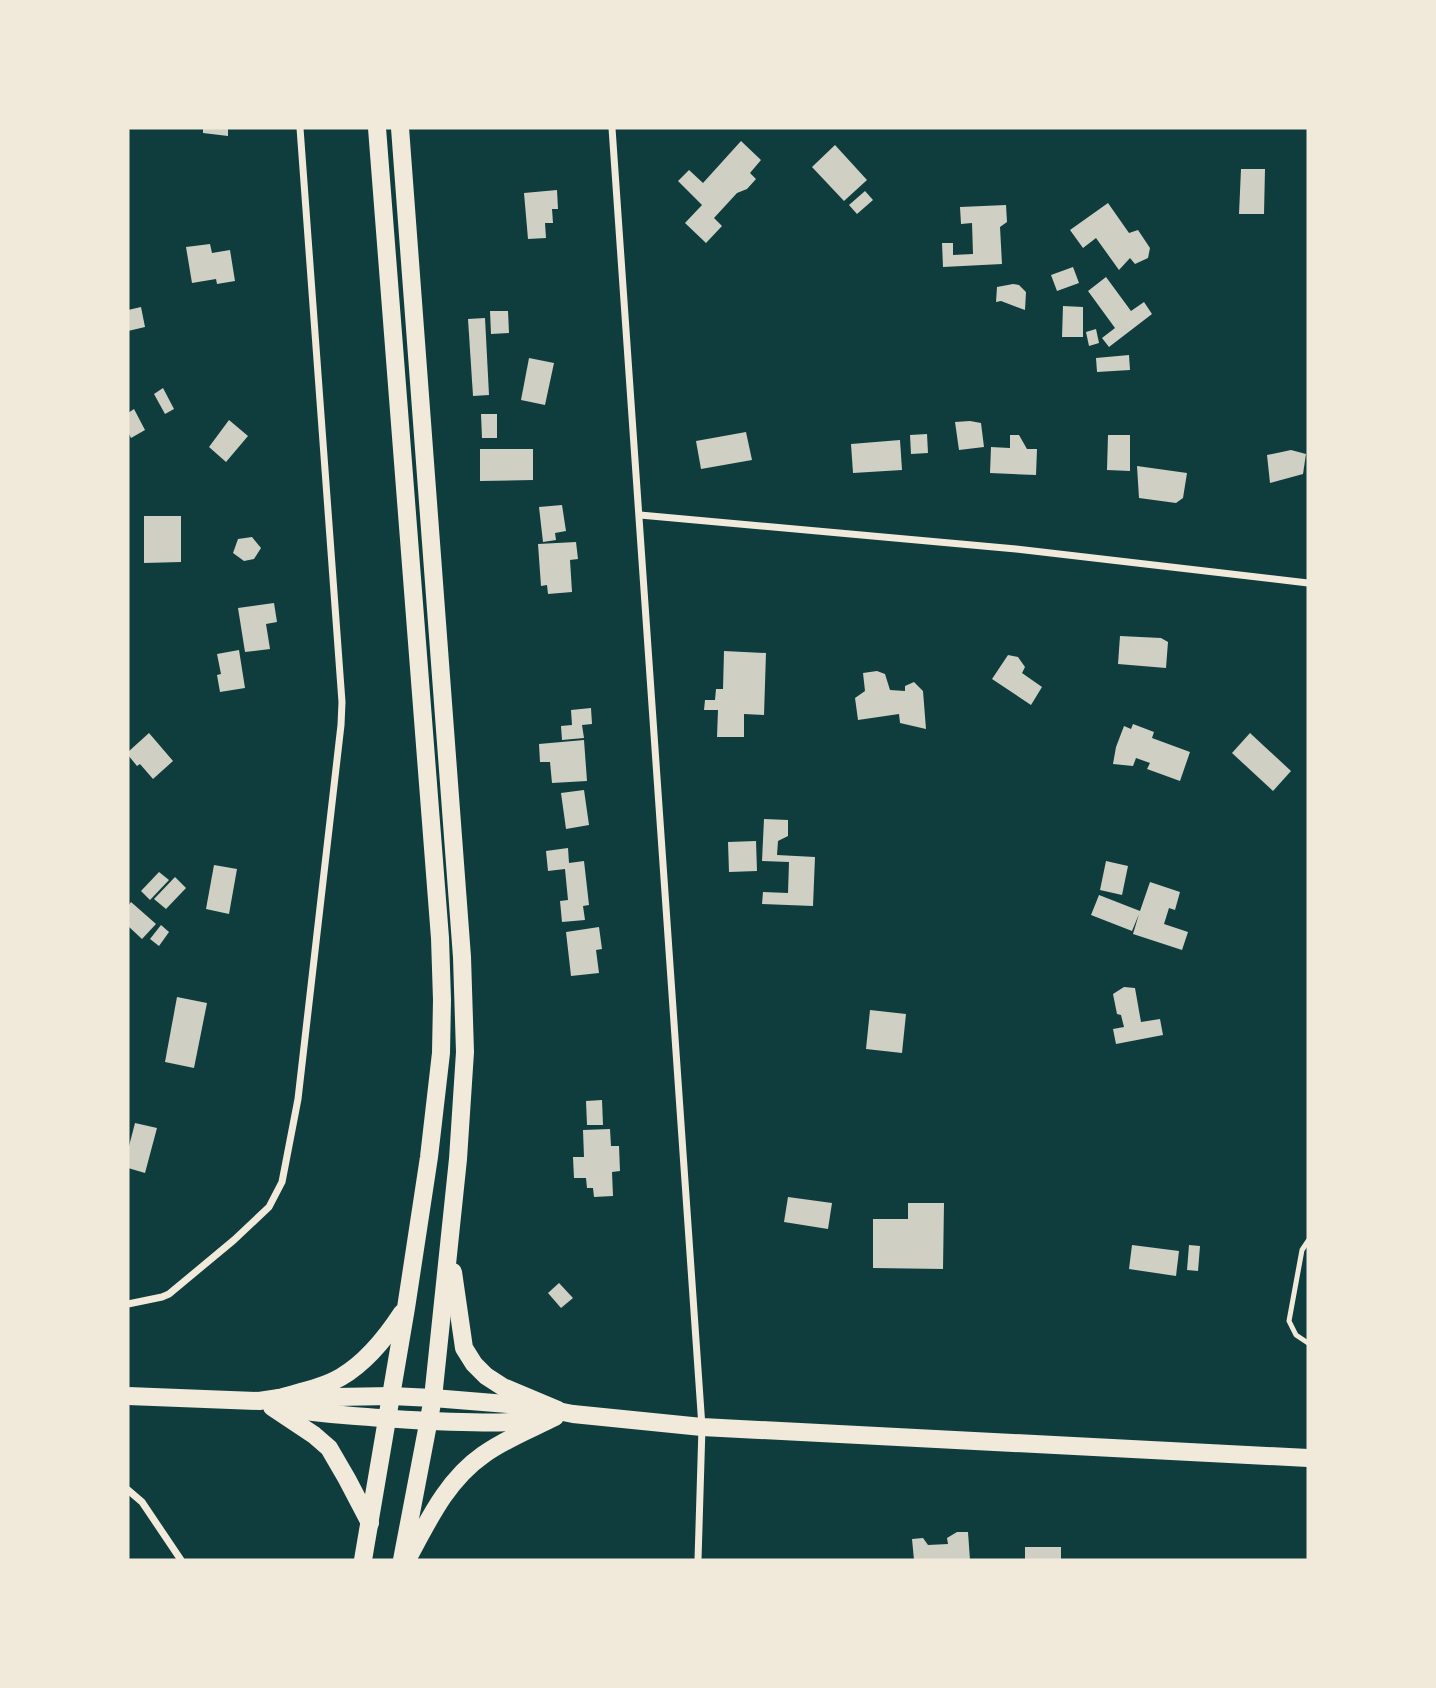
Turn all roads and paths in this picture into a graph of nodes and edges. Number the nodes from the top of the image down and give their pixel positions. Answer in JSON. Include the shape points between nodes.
{"nodes":[{"id":1,"x":300,"y":128,"type":"edge"},
{"id":2,"x":377,"y":128,"type":"edge"},
{"id":3,"x":400,"y":128,"type":"edge"},
{"id":4,"x":612,"y":128,"type":"edge"},
{"id":5,"x":640,"y":516,"type":"junction"},
{"id":6,"x":1308,"y":583,"type":"edge"},
{"id":7,"x":449,"y":1240,"type":"junction"},
{"id":8,"x":1308,"y":1241,"type":"edge"},
{"id":9,"x":128,"y":1304,"type":"edge"},
{"id":10,"x":406,"y":1308,"type":"junction"},
{"id":11,"x":1308,"y":1343,"type":"edge"},
{"id":12,"x":128,"y":1396,"type":"edge"},
{"id":13,"x":391,"y":1396,"type":"junction"},
{"id":14,"x":433,"y":1398,"type":"junction"},
{"id":15,"x":270,"y":1402,"type":"junction"},
{"id":16,"x":562,"y":1414,"type":"junction"},
{"id":17,"x":387,"y":1419,"type":"junction"},
{"id":18,"x":429,"y":1420,"type":"junction"},
{"id":19,"x":702,"y":1427,"type":"junction"},
{"id":20,"x":1308,"y":1458,"type":"edge"},
{"id":21,"x":128,"y":1490,"type":"edge"},
{"id":22,"x":370,"y":1523,"type":"junction"},
{"id":23,"x":181,"y":1560,"type":"edge"},
{"id":24,"x":363,"y":1560,"type":"edge"},
{"id":25,"x":404,"y":1560,"type":"edge"},
{"id":26,"x":698,"y":1560,"type":"edge"}],
"edges":[{"from":1,"to":9,"type":"street","via":[[342,702],[298,1099],[282,1182],[269,1206],[169,1294]]},
{"from":2,"to":10,"type":"main road","via":[[442,1000],[429,1157]]},
{"from":3,"to":7,"type":"main road","via":[[463,957],[465,1052]]},
{"from":4,"to":5,"type":"street"},
{"from":5,"to":6,"type":"street","via":[[1016,549]]},
{"from":5,"to":19,"type":"street"},
{"from":7,"to":14,"type":"main road"},
{"from":7,"to":16,"type":"main road","via":[[464,1348],[474,1364],[503,1387]]},
{"from":8,"to":11,"type":"lane","via":[[1302,1250],[1289,1321],[1296,1335]]},
{"from":10,"to":13,"type":"main road"},
{"from":10,"to":15,"type":"main road","via":[[388,1334],[341,1377]]},
{"from":12,"to":15,"type":"main road"},
{"from":13,"to":14,"type":"main road"},
{"from":13,"to":15,"type":"main road"},
{"from":13,"to":17,"type":"main road"},
{"from":14,"to":16,"type":"main road","via":[[532,1406]]},
{"from":14,"to":18,"type":"main road"},
{"from":15,"to":17,"type":"main road"},
{"from":15,"to":22,"type":"main road","via":[[328,1448]]},
{"from":16,"to":18,"type":"main road","via":[[509,1423]]},
{"from":16,"to":19,"type":"main road"},
{"from":16,"to":25,"type":"main road","via":[[470,1466],[450,1486]]},
{"from":17,"to":18,"type":"main road"},
{"from":17,"to":22,"type":"main road"},
{"from":18,"to":25,"type":"main road"},
{"from":19,"to":20,"type":"main road"},
{"from":19,"to":26,"type":"street"},
{"from":21,"to":23,"type":"street","via":[[142,1502]]},
{"from":22,"to":24,"type":"main road"}]}
